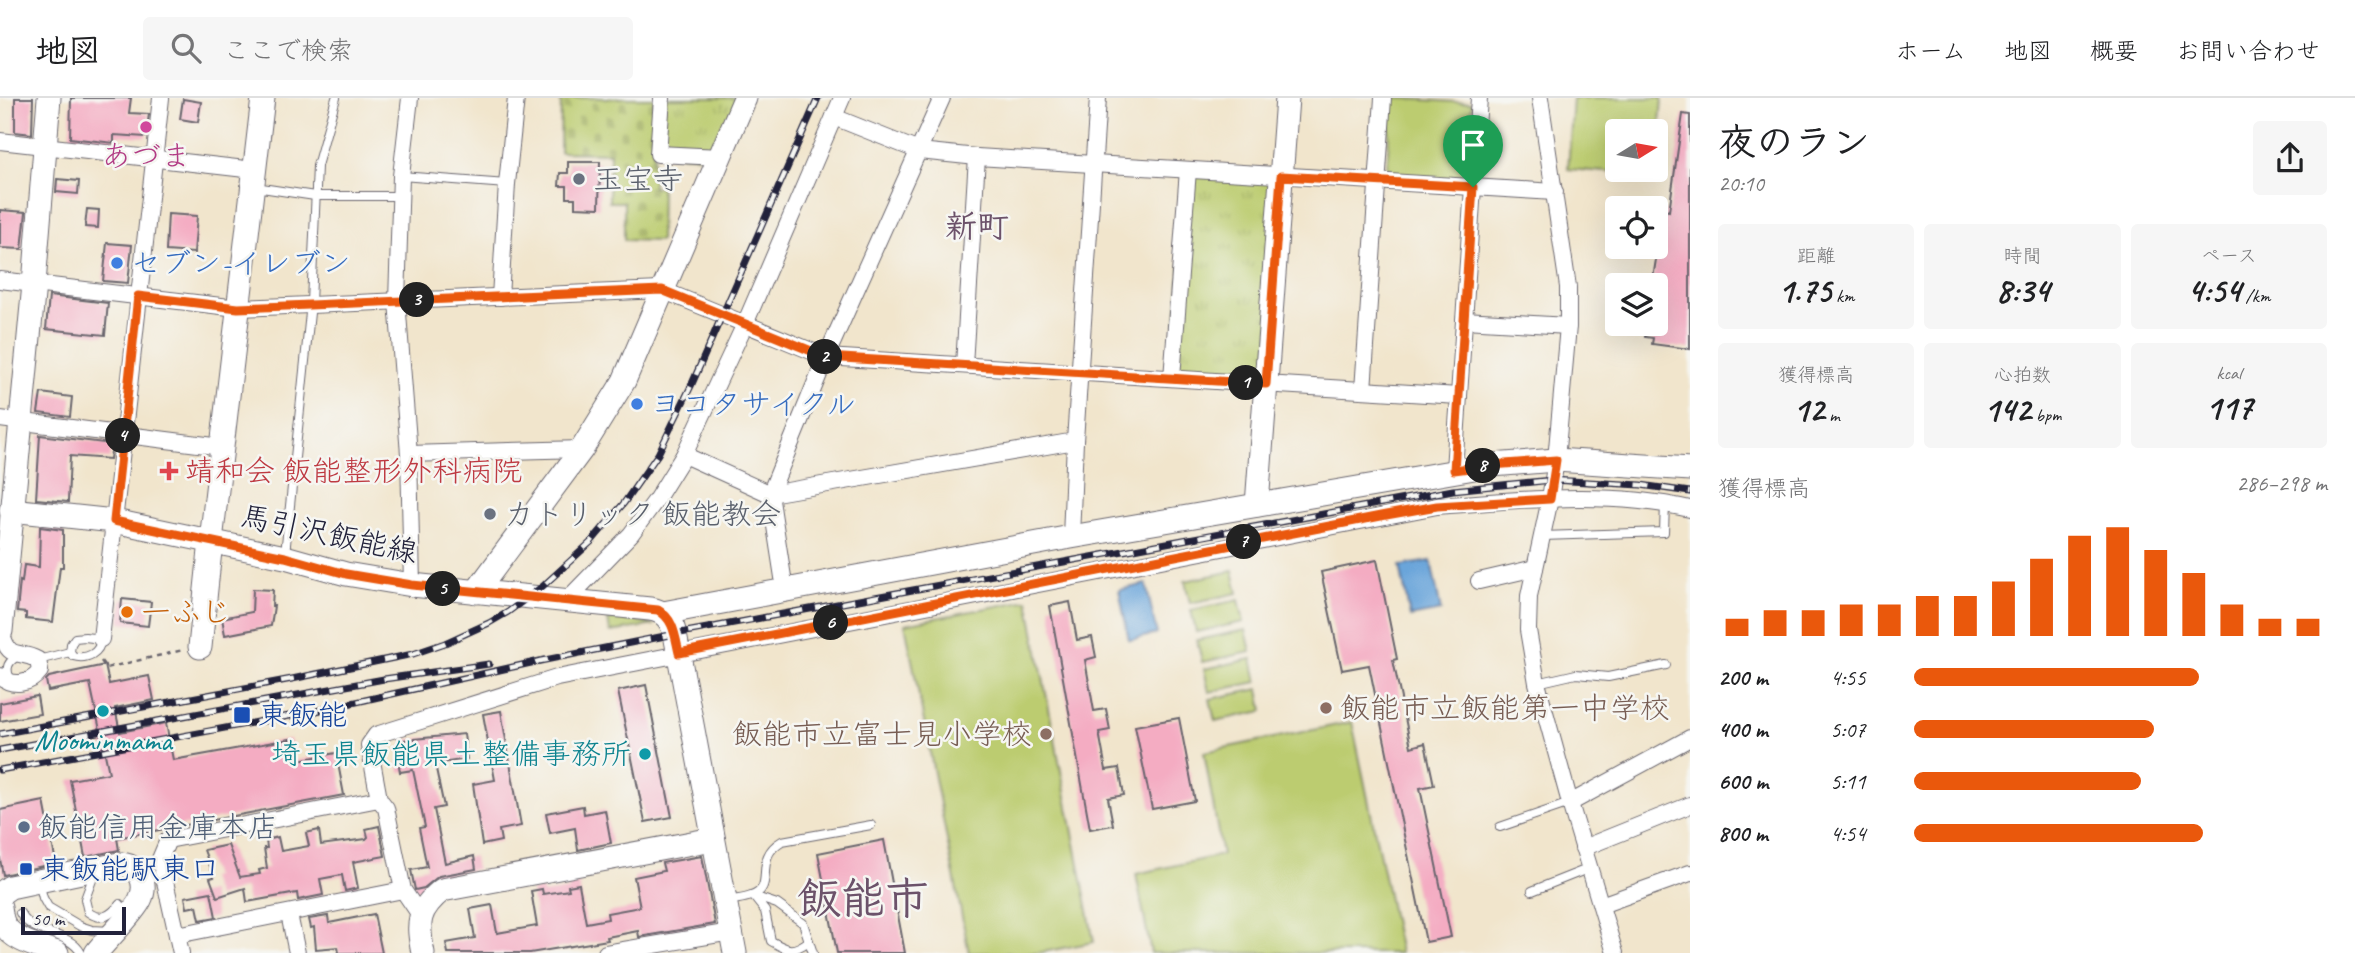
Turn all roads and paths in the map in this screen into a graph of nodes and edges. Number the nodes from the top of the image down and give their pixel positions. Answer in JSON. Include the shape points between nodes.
{"nodes":[{"id":1,"x":49,"y":98,"type":"edge"},
{"id":2,"x":161,"y":98,"type":"edge"},
{"id":3,"x":263,"y":98,"type":"edge"},
{"id":4,"x":336,"y":98,"type":"edge"},
{"id":5,"x":410,"y":98,"type":"edge"},
{"id":6,"x":516,"y":98,"type":"edge"},
{"id":7,"x":662,"y":98,"type":"edge"},
{"id":8,"x":745,"y":98,"type":"edge"},
{"id":9,"x":842,"y":98,"type":"edge"},
{"id":10,"x":942,"y":98,"type":"edge"},
{"id":11,"x":1098,"y":98,"type":"edge"},
{"id":12,"x":1287,"y":98,"type":"edge"},
{"id":13,"x":1383,"y":98,"type":"edge"},
{"id":14,"x":1479,"y":98,"type":"edge"},
{"id":15,"x":1540,"y":98,"type":"edge"},
{"id":16,"x":834,"y":117,"type":"junction"},
{"id":17,"x":0,"y":141,"type":"edge"},
{"id":18,"x":46,"y":146,"type":"junction"},
{"id":19,"x":919,"y":150,"type":"junction"},
{"id":20,"x":720,"y":157,"type":"junction"},
{"id":21,"x":977,"y":157,"type":"junction"},
{"id":22,"x":154,"y":158,"type":"junction"},
{"id":23,"x":1093,"y":164,"type":"junction"},
{"id":24,"x":1188,"y":170,"type":"junction"},
{"id":25,"x":401,"y":176,"type":"junction"},
{"id":26,"x":1281,"y":176,"type":"junction"},
{"id":27,"x":253,"y":179,"type":"junction"},
{"id":28,"x":1377,"y":181,"type":"junction"},
{"id":29,"x":507,"y":184,"type":"junction"},
{"id":30,"x":1473,"y":187,"type":"junction"},
{"id":31,"x":1555,"y":192,"type":"junction"},
{"id":32,"x":315,"y":196,"type":"junction"},
{"id":33,"x":400,"y":196,"type":"junction"},
{"id":34,"x":0,"y":280,"type":"edge"},
{"id":35,"x":34,"y":284,"type":"junction"},
{"id":36,"x":662,"y":290,"type":"junction"},
{"id":37,"x":138,"y":296,"type":"junction"},
{"id":38,"x":500,"y":298,"type":"junction"},
{"id":39,"x":397,"y":301,"type":"junction"},
{"id":40,"x":312,"y":303,"type":"junction"},
{"id":41,"x":238,"y":308,"type":"junction"},
{"id":42,"x":1464,"y":320,"type":"junction"},
{"id":43,"x":745,"y":324,"type":"junction"},
{"id":44,"x":1568,"y":326,"type":"junction"},
{"id":45,"x":826,"y":357,"type":"junction"},
{"id":46,"x":964,"y":365,"type":"junction"},
{"id":47,"x":1079,"y":373,"type":"junction"},
{"id":48,"x":1172,"y":378,"type":"junction"},
{"id":49,"x":1266,"y":384,"type":"junction"},
{"id":50,"x":1363,"y":390,"type":"junction"},
{"id":51,"x":1459,"y":396,"type":"junction"},
{"id":52,"x":10,"y":420,"type":"edge"},
{"id":53,"x":123,"y":435,"type":"junction"},
{"id":54,"x":1075,"y":441,"type":"junction"},
{"id":55,"x":222,"y":447,"type":"junction"},
{"id":56,"x":582,"y":449,"type":"junction"},
{"id":57,"x":409,"y":454,"type":"junction"},
{"id":58,"x":684,"y":455,"type":"junction"},
{"id":59,"x":1556,"y":460,"type":"junction"},
{"id":60,"x":1690,"y":469,"type":"edge"},
{"id":61,"x":1454,"y":470,"type":"junction"},
{"id":62,"x":770,"y":494,"type":"junction"},
{"id":63,"x":1550,"y":499,"type":"junction"},
{"id":64,"x":1665,"y":503,"type":"junction"},
{"id":65,"x":1257,"y":505,"type":"junction"},
{"id":66,"x":1690,"y":509,"type":"edge"},
{"id":67,"x":7,"y":513,"type":"edge"},
{"id":68,"x":114,"y":521,"type":"junction"},
{"id":69,"x":1541,"y":536,"type":"junction"},
{"id":70,"x":1071,"y":537,"type":"junction"},
{"id":71,"x":211,"y":541,"type":"junction"},
{"id":72,"x":285,"y":557,"type":"junction"},
{"id":73,"x":1535,"y":568,"type":"junction"},
{"id":74,"x":1479,"y":581,"type":"dead end"},
{"id":75,"x":412,"y":585,"type":"junction"},
{"id":76,"x":785,"y":590,"type":"junction"},
{"id":77,"x":476,"y":592,"type":"junction"},
{"id":78,"x":567,"y":600,"type":"junction"},
{"id":79,"x":663,"y":613,"type":"junction"},
{"id":80,"x":0,"y":624,"type":"edge"},
{"id":81,"x":98,"y":646,"type":"junction"},
{"id":82,"x":200,"y":647,"type":"joint"},
{"id":83,"x":70,"y":652,"type":"junction"},
{"id":84,"x":679,"y":653,"type":"junction"},
{"id":85,"x":20,"y":655,"type":"junction"},
{"id":86,"x":38,"y":660,"type":"junction"},
{"id":87,"x":1666,"y":665,"type":"dead end"},
{"id":88,"x":6,"y":680,"type":"edge"},
{"id":89,"x":1537,"y":684,"type":"junction"},
{"id":90,"x":1690,"y":738,"type":"edge"},
{"id":91,"x":379,"y":799,"type":"junction"},
{"id":92,"x":1570,"y":803,"type":"junction"},
{"id":93,"x":1690,"y":805,"type":"edge"},
{"id":94,"x":871,"y":825,"type":"dead end"},
{"id":95,"x":1500,"y":827,"type":"dead end"},
{"id":96,"x":713,"y":839,"type":"junction"},
{"id":97,"x":1583,"y":848,"type":"junction"},
{"id":98,"x":160,"y":859,"type":"junction"},
{"id":99,"x":97,"y":868,"type":"junction"},
{"id":100,"x":1590,"y":868,"type":"junction"},
{"id":101,"x":136,"y":869,"type":"junction"},
{"id":102,"x":1690,"y":873,"type":"edge"},
{"id":103,"x":39,"y":881,"type":"junction"},
{"id":104,"x":403,"y":890,"type":"junction"},
{"id":105,"x":1532,"y":891,"type":"dead end"},
{"id":106,"x":0,"y":894,"type":"edge"},
{"id":107,"x":753,"y":896,"type":"junction"},
{"id":108,"x":725,"y":901,"type":"junction"},
{"id":109,"x":120,"y":904,"type":"dead end"},
{"id":110,"x":1601,"y":905,"type":"junction"},
{"id":111,"x":289,"y":914,"type":"junction"},
{"id":112,"x":420,"y":915,"type":"junction"},
{"id":113,"x":6,"y":917,"type":"edge"},
{"id":114,"x":114,"y":931,"type":"junction"},
{"id":115,"x":177,"y":935,"type":"junction"},
{"id":116,"x":771,"y":941,"type":"junction"},
{"id":117,"x":809,"y":941,"type":"junction"},
{"id":118,"x":733,"y":942,"type":"edge"},
{"id":119,"x":57,"y":953,"type":"edge"},
{"id":120,"x":81,"y":953,"type":"edge"},
{"id":121,"x":96,"y":953,"type":"edge"},
{"id":122,"x":181,"y":953,"type":"edge"},
{"id":123,"x":297,"y":953,"type":"edge"},
{"id":124,"x":424,"y":953,"type":"edge"},
{"id":125,"x":606,"y":953,"type":"edge"},
{"id":126,"x":774,"y":953,"type":"edge"},
{"id":127,"x":813,"y":953,"type":"edge"},
{"id":128,"x":1615,"y":953,"type":"edge"}],
"edges":[{"from":1,"to":18,"type":"street"},
{"from":2,"to":22,"type":"street"},
{"from":3,"to":27,"type":"street"},
{"from":4,"to":32,"type":"lane","via":[[317,166]]},
{"from":5,"to":25,"type":"street"},
{"from":6,"to":29,"type":"street"},
{"from":7,"to":20,"type":"street","via":[[658,154]]},
{"from":8,"to":20,"type":"street"},
{"from":9,"to":16,"type":"street"},
{"from":10,"to":19,"type":"street"},
{"from":11,"to":23,"type":"street"},
{"from":12,"to":26,"type":"street"},
{"from":13,"to":28,"type":"street"},
{"from":14,"to":30,"type":"street"},
{"from":15,"to":31,"type":"street"},
{"from":16,"to":19,"type":"street"},
{"from":16,"to":43,"type":"street"},
{"from":17,"to":18,"type":"street"},
{"from":18,"to":22,"type":"street"},
{"from":18,"to":35,"type":"street"},
{"from":19,"to":21,"type":"street"},
{"from":19,"to":45,"type":"street"},
{"from":20,"to":36,"type":"street"},
{"from":21,"to":23,"type":"street"},
{"from":21,"to":46,"type":"street"},
{"from":22,"to":27,"type":"street"},
{"from":22,"to":37,"type":"street"},
{"from":23,"to":24,"type":"street"},
{"from":23,"to":47,"type":"street"},
{"from":24,"to":26,"type":"street"},
{"from":24,"to":48,"type":"street"},
{"from":25,"to":29,"type":"lane"},
{"from":25,"to":33,"type":"street"},
{"from":26,"to":28,"type":"street"},
{"from":26,"to":49,"type":"street"},
{"from":27,"to":32,"type":"lane"},
{"from":27,"to":41,"type":"street"},
{"from":28,"to":30,"type":"street"},
{"from":28,"to":50,"type":"street"},
{"from":29,"to":38,"type":"street"},
{"from":30,"to":31,"type":"street"},
{"from":30,"to":42,"type":"street"},
{"from":31,"to":44,"type":"street","via":[[1568,287]]},
{"from":32,"to":33,"type":"lane"},
{"from":32,"to":40,"type":"lane"},
{"from":33,"to":39,"type":"street"},
{"from":34,"to":35,"type":"street"},
{"from":35,"to":37,"type":"street"},
{"from":35,"to":52,"type":"street"},
{"from":36,"to":38,"type":"street"},
{"from":36,"to":43,"type":"street"},
{"from":36,"to":56,"type":"street","via":[[624,381]]},
{"from":37,"to":41,"type":"street"},
{"from":37,"to":53,"type":"street"},
{"from":38,"to":39,"type":"street"},
{"from":39,"to":40,"type":"street"},
{"from":39,"to":57,"type":"street"},
{"from":40,"to":41,"type":"street"},
{"from":40,"to":72,"type":"lane"},
{"from":41,"to":55,"type":"street"},
{"from":42,"to":44,"type":"street"},
{"from":42,"to":51,"type":"street"},
{"from":43,"to":45,"type":"street"},
{"from":43,"to":58,"type":"street"},
{"from":44,"to":59,"type":"street"},
{"from":45,"to":46,"type":"street"},
{"from":45,"to":62,"type":"street"},
{"from":46,"to":47,"type":"street"},
{"from":47,"to":48,"type":"street"},
{"from":47,"to":54,"type":"street"},
{"from":48,"to":49,"type":"street"},
{"from":49,"to":50,"type":"street"},
{"from":49,"to":65,"type":"street"},
{"from":50,"to":51,"type":"street"},
{"from":51,"to":61,"type":"street"},
{"from":52,"to":53,"type":"street"},
{"from":52,"to":67,"type":"street"},
{"from":53,"to":55,"type":"street"},
{"from":53,"to":68,"type":"street"},
{"from":54,"to":62,"type":"street"},
{"from":54,"to":70,"type":"street"},
{"from":55,"to":71,"type":"street"},
{"from":56,"to":57,"type":"street"},
{"from":56,"to":77,"type":"street"},
{"from":57,"to":75,"type":"street"},
{"from":58,"to":62,"type":"street"},
{"from":58,"to":78,"type":"street","via":[[631,534]]},
{"from":59,"to":60,"type":"street"},
{"from":59,"to":61,"type":"street"},
{"from":59,"to":63,"type":"street"},
{"from":61,"to":65,"type":"street"},
{"from":62,"to":76,"type":"street"},
{"from":63,"to":64,"type":"street"},
{"from":63,"to":69,"type":"street"},
{"from":63,"to":84,"type":"street","via":[[1437,506],[1386,515]]},
{"from":64,"to":66,"type":"street"},
{"from":64,"to":69,"type":"lane","via":[[1664,532]]},
{"from":65,"to":70,"type":"street"},
{"from":67,"to":68,"type":"street","name":"馬引沢飯能線"},
{"from":67,"to":80,"type":"street"},
{"from":68,"to":71,"type":"street","name":"馬引沢飯能線"},
{"from":68,"to":81,"type":"street"},
{"from":69,"to":73,"type":"street"},
{"from":70,"to":76,"type":"street"},
{"from":71,"to":72,"type":"street","name":"馬引沢飯能線"},
{"from":71,"to":82,"type":"street"},
{"from":72,"to":75,"type":"street","name":"馬引沢飯能線"},
{"from":73,"to":74,"type":"street"},
{"from":73,"to":89,"type":"street","via":[[1527,612]]},
{"from":75,"to":77,"type":"street","name":"馬引沢飯能線"},
{"from":76,"to":79,"type":"street"},
{"from":77,"to":78,"type":"street","name":"馬引沢飯能線"},
{"from":78,"to":79,"type":"street","name":"馬引沢飯能線"},
{"from":79,"to":84,"type":"street","via":[[671,623]]},
{"from":80,"to":85,"type":"street","via":[[5,647]]},
{"from":81,"to":82,"type":"path","via":[[106,668]]},
{"from":81,"to":83,"type":"lane","via":[[77,657]]},
{"from":81,"to":83,"type":"lane","via":[[75,638]]},
{"from":83,"to":86,"type":"lane"},
{"from":84,"to":91,"type":"street","via":[[557,678],[376,735],[369,745]]},
{"from":84,"to":96,"type":"street"},
{"from":85,"to":86,"type":"street"},
{"from":85,"to":88,"type":"lane","via":[[7,665]]},
{"from":86,"to":88,"type":"street","via":[[40,671],[32,680]]},
{"from":87,"to":89,"type":"lane","via":[[1608,677],[1576,674]]},
{"from":89,"to":92,"type":"street"},
{"from":90,"to":92,"type":"street"},
{"from":91,"to":98,"type":"street","via":[[168,840]]},
{"from":91,"to":104,"type":"street","via":[[386,808]]},
{"from":92,"to":95,"type":"lane"},
{"from":92,"to":97,"type":"street"},
{"from":93,"to":97,"type":"street"},
{"from":94,"to":107,"type":"lane","via":[[775,845],[764,868],[766,881]]},
{"from":96,"to":108,"type":"street"},
{"from":96,"to":112,"type":"street","via":[[456,886],[431,898]]},
{"from":97,"to":100,"type":"street"},
{"from":98,"to":101,"type":"street"},
{"from":98,"to":115,"type":"street"},
{"from":99,"to":101,"type":"street","via":[[127,864]]},
{"from":99,"to":103,"type":"street"},
{"from":99,"to":109,"type":"lane","via":[[85,899],[88,912],[107,917]]},
{"from":100,"to":105,"type":"lane"},
{"from":100,"to":110,"type":"street"},
{"from":101,"to":114,"type":"street","via":[[143,889],[140,901]]},
{"from":102,"to":110,"type":"street"},
{"from":103,"to":106,"type":"street"},
{"from":103,"to":114,"type":"lane","via":[[48,907],[86,929]]},
{"from":104,"to":111,"type":"street"},
{"from":104,"to":112,"type":"street"},
{"from":107,"to":108,"type":"lane"},
{"from":107,"to":116,"type":"lane","via":[[765,911]]},
{"from":107,"to":117,"type":"lane","via":[[777,904],[803,923]]},
{"from":108,"to":118,"type":"street"},
{"from":110,"to":128,"type":"street"},
{"from":111,"to":115,"type":"street"},
{"from":111,"to":123,"type":"street"},
{"from":112,"to":124,"type":"street"},
{"from":113,"to":119,"type":"street","via":[[10,932]]},
{"from":113,"to":120,"type":"lane","via":[[71,941]]},
{"from":114,"to":121,"type":"street"},
{"from":115,"to":122,"type":"street"},
{"from":116,"to":117,"type":"lane","via":[[797,950]]},
{"from":116,"to":126,"type":"lane"},
{"from":117,"to":127,"type":"lane"},
{"from":118,"to":125,"type":"street"}]}
